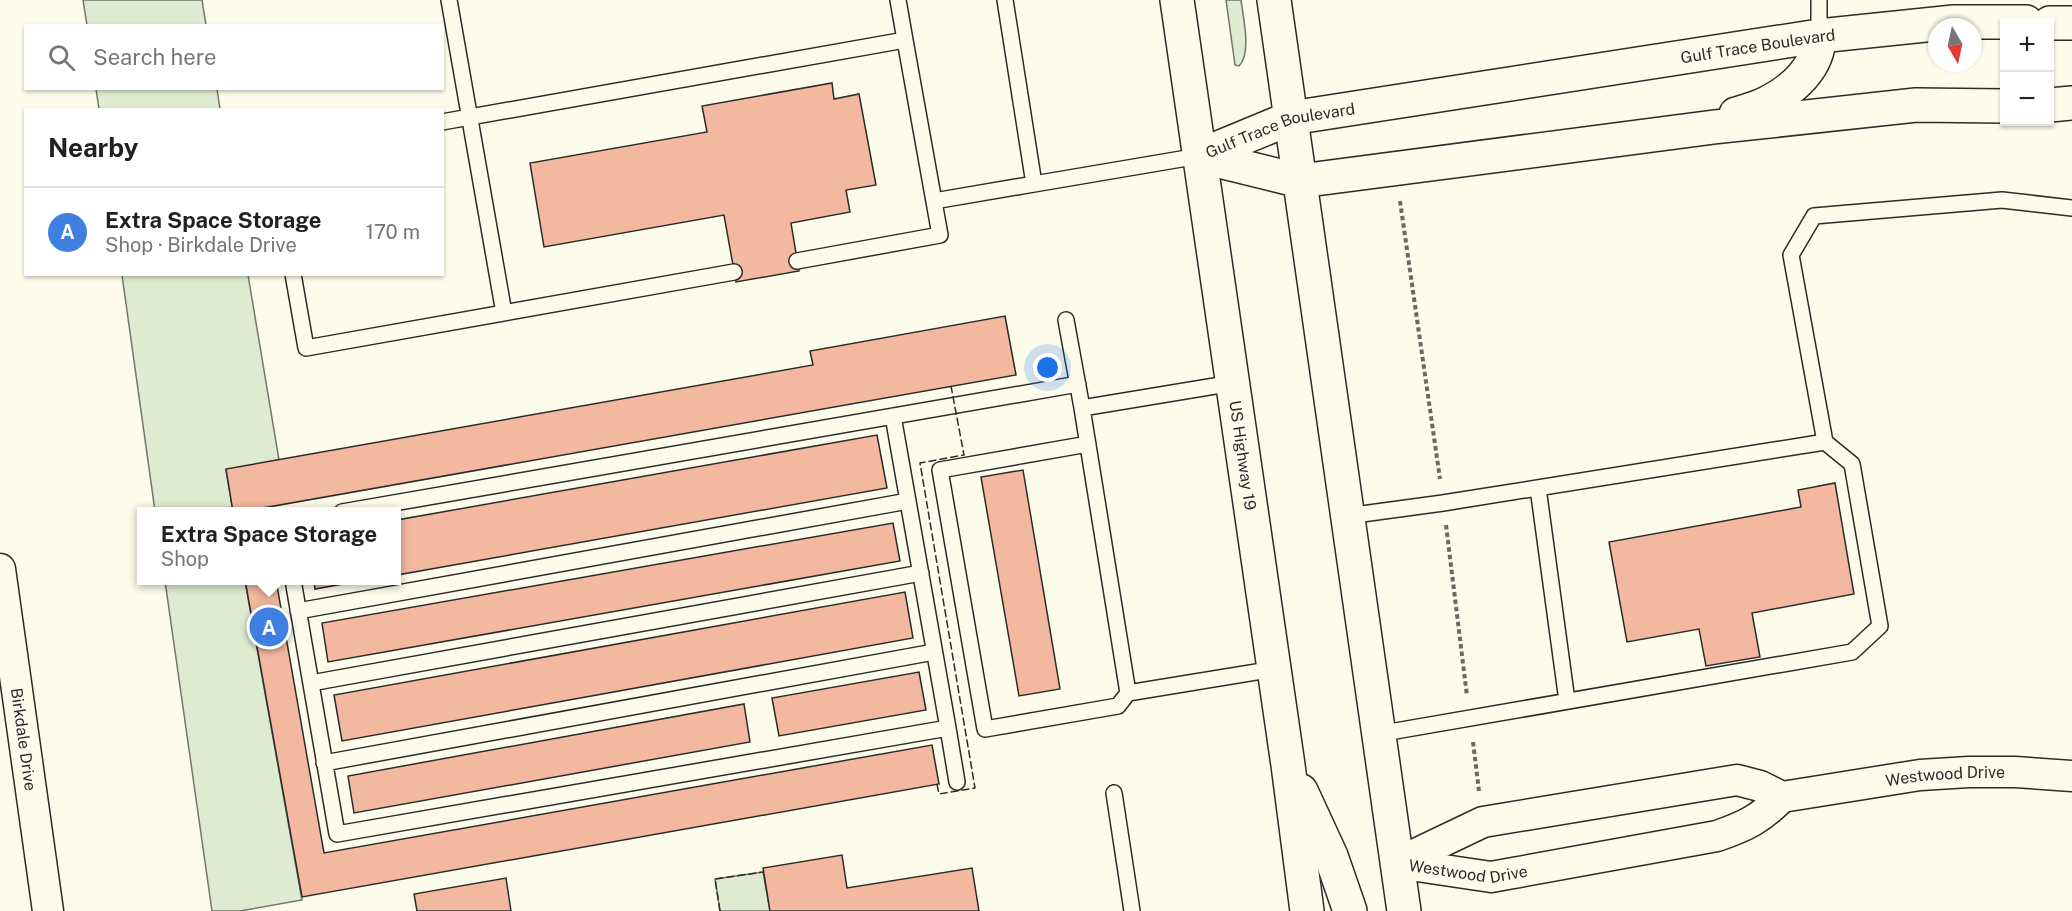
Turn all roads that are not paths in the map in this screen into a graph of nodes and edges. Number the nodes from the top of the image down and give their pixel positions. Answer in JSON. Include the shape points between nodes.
{"nodes":[{"id":1,"x":449,"y":0,"type":"edge"},
{"id":2,"x":898,"y":0,"type":"edge"},
{"id":3,"x":1005,"y":0,"type":"edge"},
{"id":4,"x":1177,"y":0,"type":"edge"},
{"id":5,"x":1274,"y":0,"type":"edge"},
{"id":6,"x":1819,"y":0,"type":"edge"},
{"id":7,"x":2000,"y":22,"type":"edge"},
{"id":8,"x":2054,"y":23,"type":"edge"},
{"id":9,"x":2072,"y":23,"type":"edge"},
{"id":10,"x":1819,"y":36,"type":"junction"},
{"id":11,"x":905,"y":40,"type":"junction"},
{"id":12,"x":2072,"y":103,"type":"edge"},
{"id":13,"x":2054,"y":105,"type":"edge"},
{"id":14,"x":2000,"y":106,"type":"edge"},
{"id":15,"x":470,"y":117,"type":"junction"},
{"id":16,"x":1291,"y":118,"type":"junction"},
{"id":17,"x":444,"y":122,"type":"edge"},
{"id":18,"x":1668,"y":133,"type":"junction"},
{"id":19,"x":1199,"y":156,"type":"junction"},
{"id":20,"x":1300,"y":181,"type":"junction"},
{"id":21,"x":1034,"y":184,"type":"junction"},
{"id":22,"x":934,"y":201,"type":"junction"},
{"id":23,"x":2072,"y":208,"type":"edge"},
{"id":24,"x":797,"y":261,"type":"dead end"},
{"id":25,"x":734,"y":272,"type":"dead end"},
{"id":26,"x":293,"y":276,"type":"edge"},
{"id":27,"x":504,"y":313,"type":"junction"},
{"id":28,"x":1066,"y":320,"type":"dead end"},
{"id":29,"x":1233,"y":383,"type":"junction"},
{"id":30,"x":1077,"y":384,"type":"junction"},
{"id":31,"x":1082,"y":408,"type":"junction"},
{"id":32,"x":893,"y":416,"type":"junction"},
{"id":33,"x":1825,"y":442,"type":"junction"},
{"id":34,"x":1088,"y":444,"type":"junction"},
{"id":35,"x":1538,"y":488,"type":"junction"},
{"id":36,"x":908,"y":501,"type":"junction"},
{"id":37,"x":371,"y":507,"type":"edge"},
{"id":38,"x":1347,"y":516,"type":"junction"},
{"id":39,"x":0,"y":569,"type":"edge"},
{"id":40,"x":921,"y":573,"type":"junction"},
{"id":41,"x":294,"y":585,"type":"edge"},
{"id":42,"x":298,"y":611,"type":"junction"},
{"id":43,"x":934,"y":652,"type":"junction"},
{"id":44,"x":1274,"y":669,"type":"junction"},
{"id":45,"x":311,"y":683,"type":"junction"},
{"id":46,"x":1128,"y":693,"type":"junction"},
{"id":47,"x":1567,"y":701,"type":"junction"},
{"id":48,"x":948,"y":728,"type":"junction"},
{"id":49,"x":1378,"y":734,"type":"junction"},
{"id":50,"x":324,"y":763,"type":"junction"},
{"id":51,"x":1288,"y":765,"type":"junction"},
{"id":52,"x":2072,"y":776,"type":"edge"},
{"id":53,"x":957,"y":782,"type":"dead end"},
{"id":54,"x":1114,"y":793,"type":"dead end"},
{"id":55,"x":1782,"y":797,"type":"junction"},
{"id":56,"x":1397,"y":863,"type":"junction"},
{"id":57,"x":48,"y":911,"type":"edge"},
{"id":58,"x":1132,"y":911,"type":"edge"},
{"id":59,"x":1307,"y":911,"type":"edge"},
{"id":60,"x":1350,"y":911,"type":"edge"},
{"id":61,"x":1404,"y":911,"type":"edge"}],
"edges":[{"from":1,"to":15,"type":"lane"},
{"from":2,"to":11,"type":"lane"},
{"from":3,"to":21,"type":"lane"},
{"from":4,"to":19,"type":"main road","name":"US Highway 19"},
{"from":5,"to":16,"type":"main road"},
{"from":6,"to":10,"type":"lane"},
{"from":7,"to":10,"type":"main road","name":"Gulf Trace Boulevard","via":[[1954,22]]},
{"from":8,"to":9,"type":"main road"},
{"from":10,"to":16,"type":"main road","name":"Gulf Trace Boulevard"},
{"from":10,"to":18,"type":"main road","via":[[1819,49],[1811,67],[1767,104]]},
{"from":11,"to":15,"type":"lane"},
{"from":11,"to":22,"type":"lane"},
{"from":12,"to":13,"type":"main road"},
{"from":14,"to":18,"type":"main road","name":"Gulf Trace Boulevard","via":[[1916,105]]},
{"from":15,"to":17,"type":"lane"},
{"from":15,"to":27,"type":"lane"},
{"from":16,"to":19,"type":"main road","name":"Gulf Trace Boulevard"},
{"from":16,"to":20,"type":"main road"},
{"from":18,"to":20,"type":"main road","name":"Gulf Trace Boulevard"},
{"from":19,"to":20,"type":"main road","name":"Gulf Trace Boulevard"},
{"from":19,"to":21,"type":"lane"},
{"from":19,"to":29,"type":"main road","name":"US Highway 19"},
{"from":20,"to":38,"type":"main road"},
{"from":21,"to":22,"type":"lane"},
{"from":22,"to":24,"type":"lane","via":[[939,235]]},
{"from":23,"to":33,"type":"lane","via":[[2002,200],[1814,216],[1791,255]]},
{"from":25,"to":27,"type":"lane"},
{"from":26,"to":27,"type":"lane","via":[[306,348]]},
{"from":28,"to":30,"type":"lane"},
{"from":29,"to":31,"type":"lane"},
{"from":29,"to":44,"type":"main road","name":"US Highway 19"},
{"from":30,"to":31,"type":"lane"},
{"from":30,"to":32,"type":"lane"},
{"from":31,"to":34,"type":"lane"},
{"from":32,"to":36,"type":"lane"},
{"from":32,"to":37,"type":"lane"},
{"from":33,"to":35,"type":"lane"},
{"from":33,"to":47,"type":"lane","via":[[1852,464],[1880,626],[1852,652]]},
{"from":34,"to":46,"type":"lane"},
{"from":34,"to":46,"type":"lane","via":[[940,470],[985,729],[1118,706]]},
{"from":35,"to":38,"type":"lane"},
{"from":35,"to":47,"type":"lane"},
{"from":36,"to":40,"type":"lane"},
{"from":36,"to":42,"type":"lane"},
{"from":38,"to":49,"type":"main road"},
{"from":39,"to":57,"type":"street","name":"Birkdale Drive"},
{"from":40,"to":43,"type":"lane"},
{"from":40,"to":45,"type":"lane"},
{"from":41,"to":42,"type":"lane"},
{"from":42,"to":45,"type":"lane"},
{"from":43,"to":48,"type":"lane"},
{"from":43,"to":50,"type":"lane"},
{"from":44,"to":46,"type":"lane"},
{"from":44,"to":51,"type":"main road","name":"US Highway 19"},
{"from":45,"to":50,"type":"lane"},
{"from":47,"to":49,"type":"lane"},
{"from":48,"to":50,"type":"lane","via":[[337,834]]},
{"from":48,"to":53,"type":"lane"},
{"from":49,"to":56,"type":"main road"},
{"from":51,"to":59,"type":"main road","name":"US Highway 19"},
{"from":51,"to":60,"type":"main road","via":[[1331,856]]},
{"from":52,"to":55,"type":"street","name":"Westwood Drive","via":[[2015,772],[1930,774]]},
{"from":54,"to":58,"type":"lane"},
{"from":55,"to":56,"type":"street","name":"Westwood Drive","via":[[1737,780],[1483,822]]},
{"from":55,"to":56,"type":"street","name":"Westwood Drive","via":[[1765,814],[1717,836],[1491,878]]},
{"from":56,"to":61,"type":"main road"}]}
